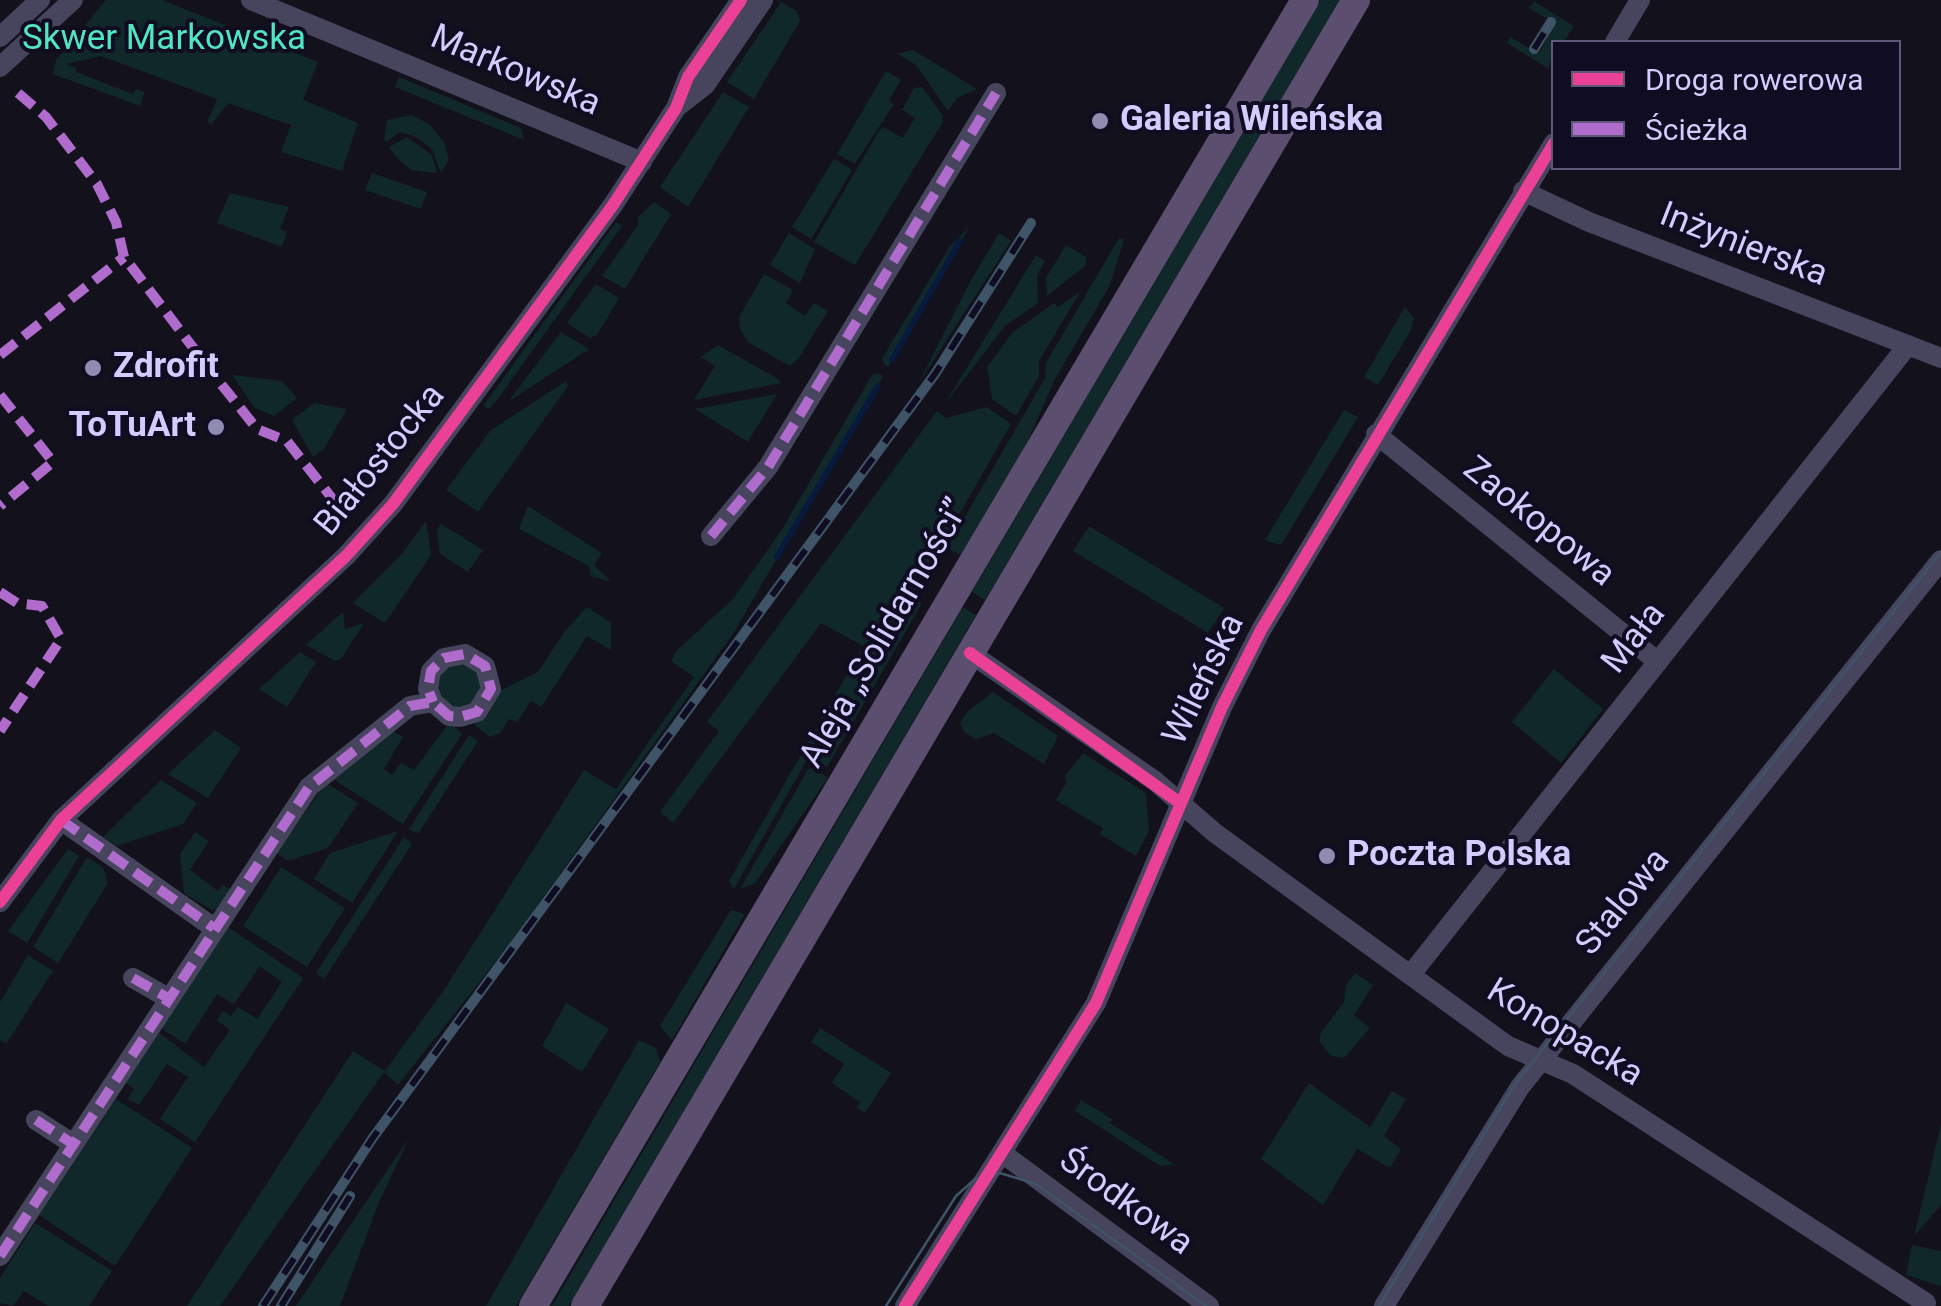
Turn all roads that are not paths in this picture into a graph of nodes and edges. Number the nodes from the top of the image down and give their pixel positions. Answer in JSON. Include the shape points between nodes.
{"nodes":[{"id":1,"x":40,"y":0,"type":"edge"},
{"id":2,"x":73,"y":0,"type":"edge"},
{"id":3,"x":251,"y":0,"type":"edge"},
{"id":4,"x":741,"y":0,"type":"edge"},
{"id":5,"x":764,"y":0,"type":"edge"},
{"id":6,"x":1305,"y":0,"type":"edge"},
{"id":7,"x":1356,"y":0,"type":"edge"},
{"id":8,"x":1640,"y":0,"type":"edge"},
{"id":9,"x":57,"y":16,"type":"junction"},
{"id":10,"x":0,"y":37,"type":"edge"},
{"id":11,"x":1616,"y":40,"type":"edge"},
{"id":12,"x":0,"y":67,"type":"edge"},
{"id":13,"x":996,"y":92,"type":"dead end"},
{"id":14,"x":676,"y":108,"type":"junction"},
{"id":15,"x":1551,"y":148,"type":"edge"},
{"id":16,"x":642,"y":162,"type":"junction"},
{"id":17,"x":1523,"y":191,"type":"junction"},
{"id":18,"x":1908,"y":345,"type":"junction"},
{"id":19,"x":1941,"y":358,"type":"edge"},
{"id":20,"x":1376,"y":434,"type":"junction"},
{"id":21,"x":711,"y":536,"type":"dead end"},
{"id":22,"x":1941,"y":560,"type":"edge"},
{"id":23,"x":970,"y":654,"type":"junction"},
{"id":24,"x":1658,"y":662,"type":"junction"},
{"id":25,"x":432,"y":702,"type":"dead end"},
{"id":26,"x":1180,"y":803,"type":"junction"},
{"id":27,"x":61,"y":820,"type":"junction"},
{"id":28,"x":0,"y":902,"type":"edge"},
{"id":29,"x":214,"y":928,"type":"junction"},
{"id":30,"x":1412,"y":973,"type":"junction"},
{"id":31,"x":134,"y":978,"type":"dead end"},
{"id":32,"x":168,"y":998,"type":"junction"},
{"id":33,"x":1541,"y":1060,"type":"junction"},
{"id":34,"x":36,"y":1120,"type":"dead end"},
{"id":35,"x":73,"y":1144,"type":"junction"},
{"id":36,"x":1002,"y":1153,"type":"junction"},
{"id":37,"x":0,"y":1256,"type":"edge"},
{"id":38,"x":1930,"y":1302,"type":"edge"},
{"id":39,"x":533,"y":1306,"type":"edge"},
{"id":40,"x":585,"y":1306,"type":"edge"},
{"id":41,"x":906,"y":1306,"type":"edge"},
{"id":42,"x":1210,"y":1306,"type":"edge"},
{"id":43,"x":1384,"y":1306,"type":"edge"}],
"edges":[{"from":1,"to":9,"type":"street"},
{"from":1,"to":10,"type":"street"},
{"from":2,"to":9,"type":"street"},
{"from":3,"to":16,"type":"street","name":"Markowska"},
{"from":4,"to":14,"type":"street","name":"Białostocka","via":[[688,77]]},
{"from":5,"to":14,"type":"street","name":"Białostocka","via":[[704,85]]},
{"from":6,"to":39,"type":"main road","name":"Aleja „Solidarności”"},
{"from":7,"to":23,"type":"main road"},
{"from":8,"to":11,"type":"street"},
{"from":9,"to":12,"type":"street"},
{"from":13,"to":21,"type":"street","via":[[768,468]]},
{"from":14,"to":16,"type":"street","name":"Białostocka"},
{"from":15,"to":17,"type":"street","name":"Wileńska"},
{"from":16,"to":27,"type":"street","name":"Białostocka","via":[[374,526]]},
{"from":17,"to":18,"type":"street","name":"Inżynierska"},
{"from":17,"to":20,"type":"street","name":"Wileńska"},
{"from":18,"to":19,"type":"street","name":"Inżynierska"},
{"from":18,"to":24,"type":"street","name":"Mała"},
{"from":20,"to":24,"type":"street","name":"Zaokopowa"},
{"from":20,"to":26,"type":"street","name":"Wileńska","via":[[1260,630]]},
{"from":22,"to":33,"type":"street","name":"Stalowa"},
{"from":23,"to":26,"type":"street","name":"Konopacka"},
{"from":23,"to":40,"type":"main road"},
{"from":24,"to":30,"type":"street","name":"Mała"},
{"from":25,"to":29,"type":"street","via":[[410,706],[309,787]]},
{"from":26,"to":30,"type":"street","name":"Konopacka"},
{"from":26,"to":36,"type":"street","name":"Wileńska","via":[[1096,1003]]},
{"from":27,"to":28,"type":"street","name":"Białostocka"},
{"from":27,"to":29,"type":"street"},
{"from":29,"to":32,"type":"street"},
{"from":30,"to":33,"type":"street","name":"Konopacka","via":[[1508,1046]]},
{"from":31,"to":32,"type":"street"},
{"from":32,"to":35,"type":"street"},
{"from":33,"to":38,"type":"street","name":"Konopacka","via":[[1573,1074]]},
{"from":33,"to":43,"type":"street","name":"Stalowa"},
{"from":34,"to":35,"type":"street"},
{"from":35,"to":37,"type":"street"},
{"from":36,"to":41,"type":"street","name":"Wileńska"},
{"from":36,"to":42,"type":"street","name":"Środkowa"}]}
